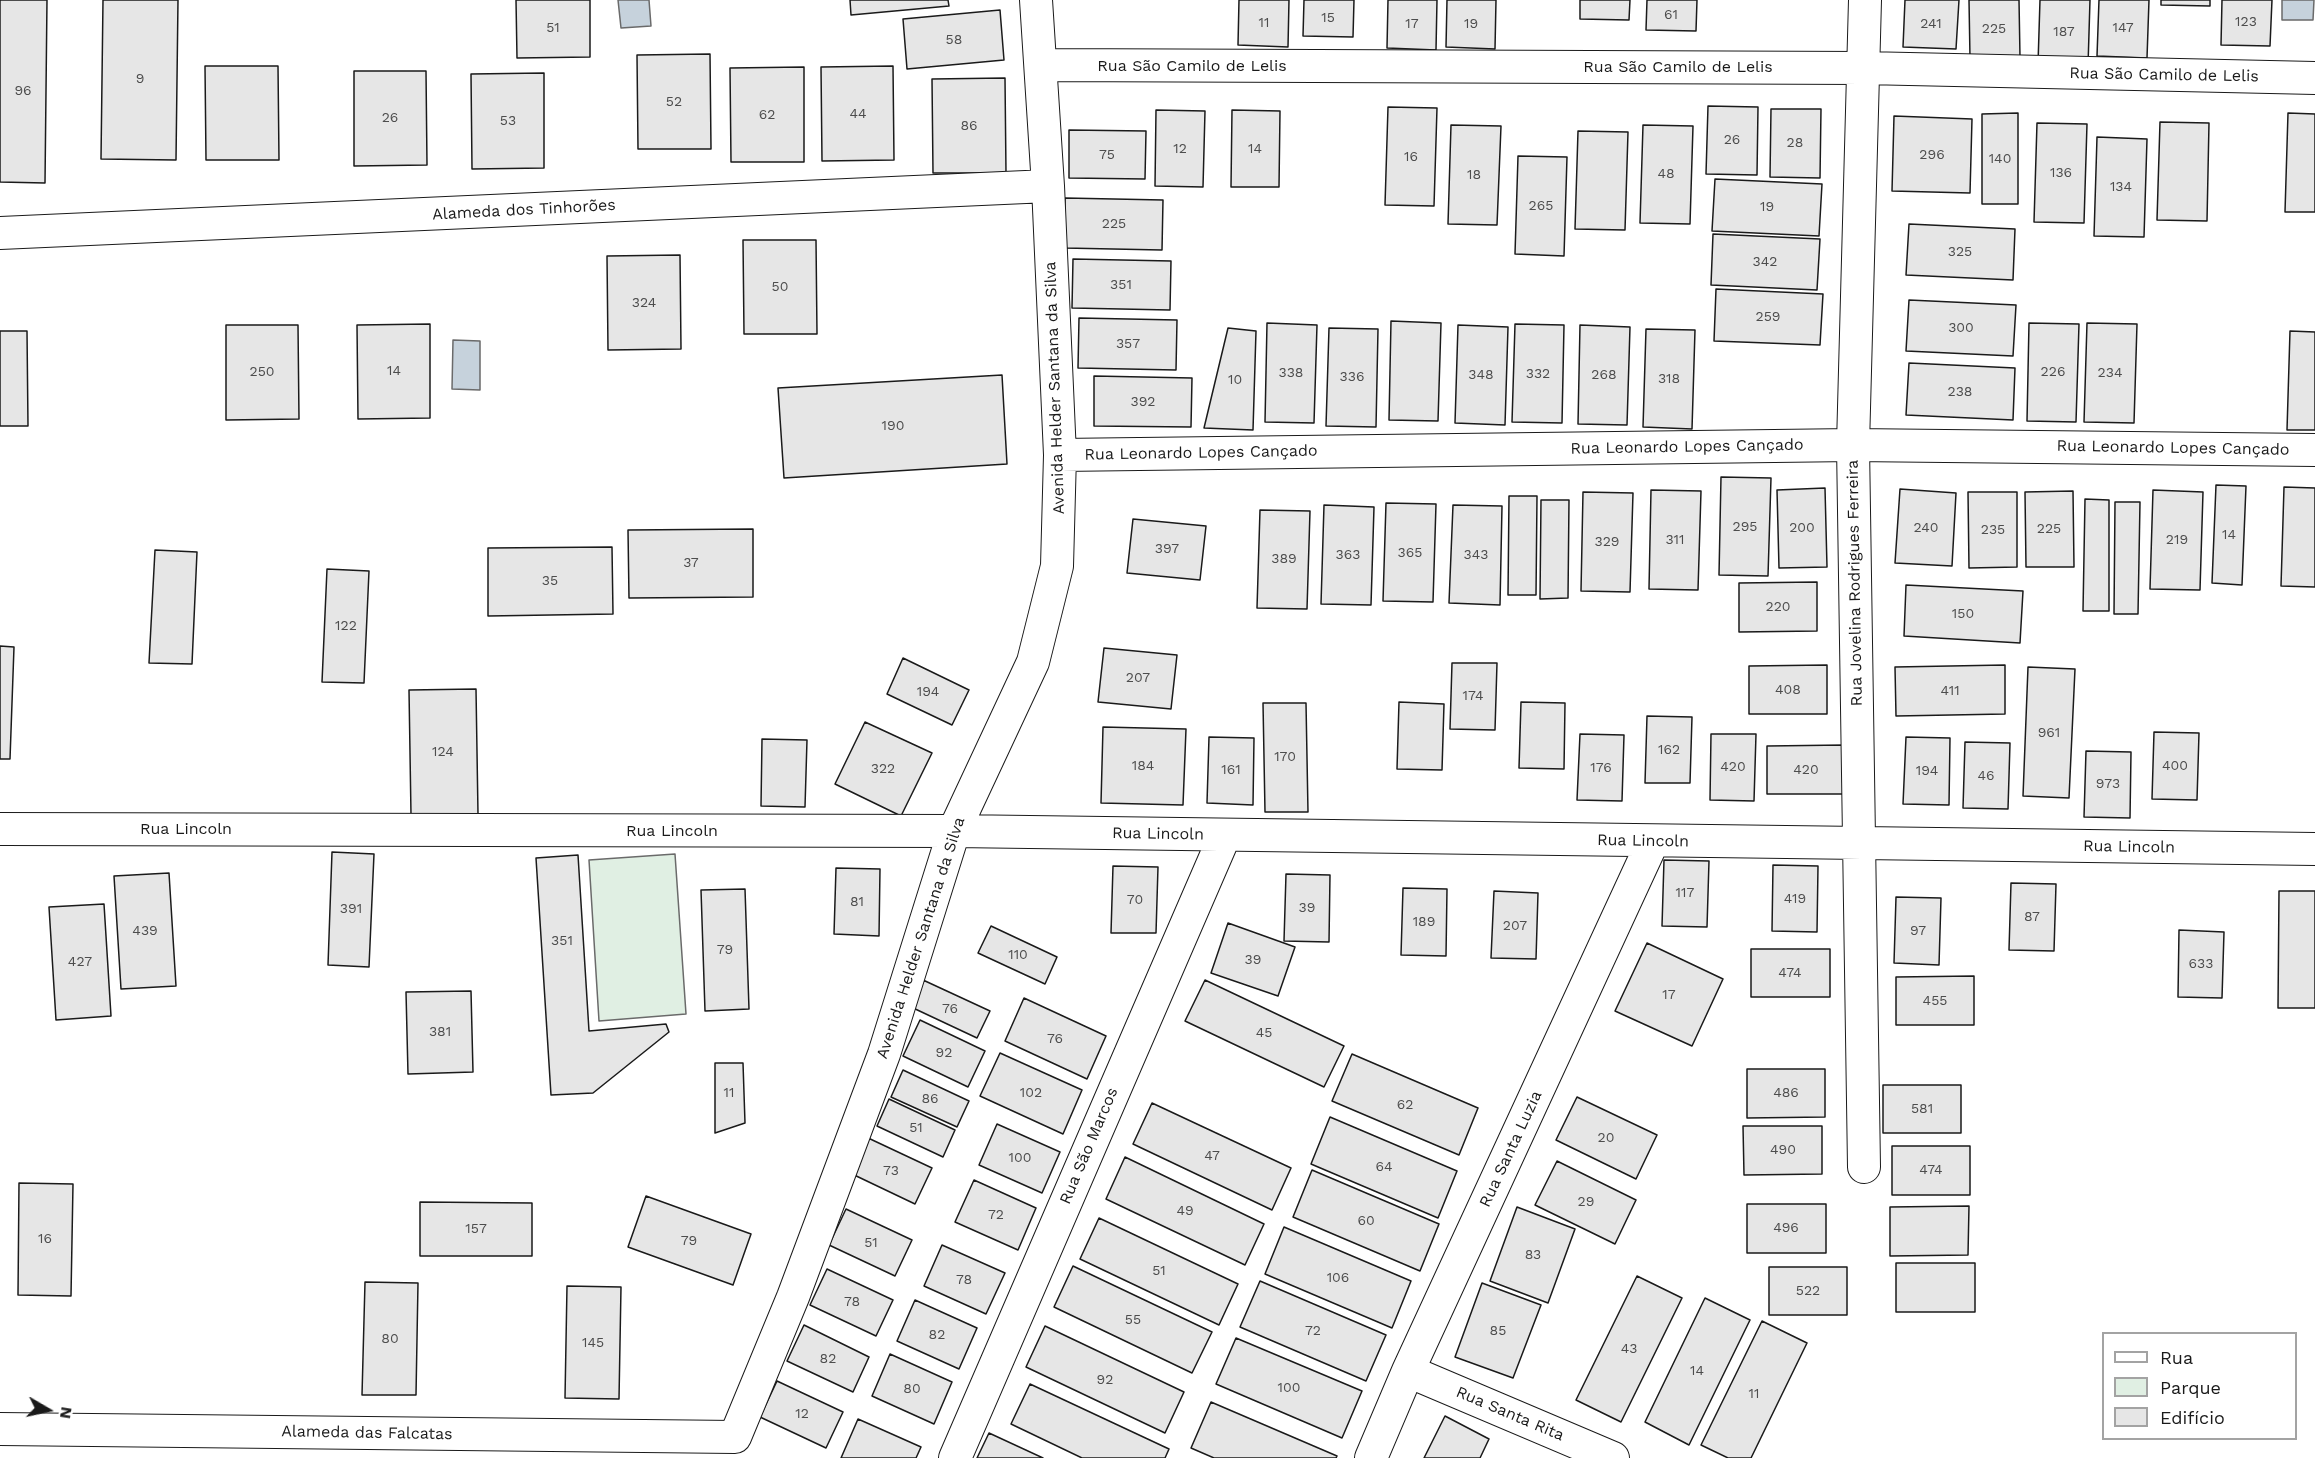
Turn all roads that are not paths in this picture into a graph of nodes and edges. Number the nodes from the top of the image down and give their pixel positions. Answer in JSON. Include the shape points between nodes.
{"nodes":[{"id":1,"x":1036,"y":0,"type":"edge"},
{"id":2,"x":1865,"y":0,"type":"edge"},
{"id":3,"x":1041,"y":65,"type":"junction"},
{"id":4,"x":1864,"y":68,"type":"junction"},
{"id":5,"x":2315,"y":78,"type":"edge"},
{"id":6,"x":1048,"y":186,"type":"junction"},
{"id":7,"x":0,"y":233,"type":"edge"},
{"id":8,"x":1852,"y":445,"type":"junction"},
{"id":9,"x":2315,"y":450,"type":"edge"},
{"id":10,"x":1060,"y":455,"type":"junction"},
{"id":11,"x":0,"y":829,"type":"edge"},
{"id":12,"x":954,"y":831,"type":"junction"},
{"id":13,"x":1225,"y":835,"type":"junction"},
{"id":14,"x":1653,"y":841,"type":"junction"},
{"id":15,"x":1860,"y":844,"type":"junction"},
{"id":16,"x":2315,"y":849,"type":"edge"},
{"id":17,"x":1864,"y":1167,"type":"dead end"},
{"id":18,"x":1408,"y":1371,"type":"junction"},
{"id":19,"x":0,"y":1429,"type":"edge"},
{"id":20,"x":735,"y":1437,"type":"joint"},
{"id":21,"x":955,"y":1458,"type":"edge"},
{"id":22,"x":1371,"y":1458,"type":"edge"},
{"id":23,"x":1613,"y":1458,"type":"edge"}],
"edges":[{"from":1,"to":3,"type":"street","name":"Avenida Helder Santana da Silva"},
{"from":2,"to":4,"type":"street","name":"Rua Jovelina Rodrigues Ferreira"},
{"from":3,"to":4,"type":"street","name":"Rua São Camilo de Lelis"},
{"from":3,"to":6,"type":"street","name":"Avenida Helder Santana da Silva"},
{"from":4,"to":5,"type":"street","name":"Rua São Camilo de Lelis"},
{"from":4,"to":8,"type":"street","name":"Rua Jovelina Rodrigues Ferreira"},
{"from":6,"to":7,"type":"street","name":"Alameda dos Tinhorões"},
{"from":6,"to":10,"type":"street","name":"Avenida Helder Santana da Silva"},
{"from":8,"to":9,"type":"street","name":"Rua Leonardo Lopes Cançado"},
{"from":8,"to":10,"type":"street","name":"Rua Leonardo Lopes Cançado"},
{"from":8,"to":15,"type":"street","name":"Rua Jovelina Rodrigues Ferreira"},
{"from":10,"to":12,"type":"street","name":"Avenida Helder Santana da Silva","via":[[1057,566],[1033,662]]},
{"from":11,"to":12,"type":"street","name":"Rua Lincoln"},
{"from":12,"to":13,"type":"street","name":"Rua Lincoln"},
{"from":12,"to":20,"type":"street","name":"Avenida Helder Santana da Silva","via":[[884,1054],[793,1297]]},
{"from":13,"to":14,"type":"street","name":"Rua Lincoln"},
{"from":13,"to":21,"type":"street","name":"Rua São Marcos"},
{"from":14,"to":15,"type":"street","name":"Rua Lincoln"},
{"from":14,"to":18,"type":"street","name":"Rua Santa Luzia"},
{"from":15,"to":16,"type":"street","name":"Rua Lincoln"},
{"from":15,"to":17,"type":"street","name":"Rua Jovelina Rodrigues Ferreira"},
{"from":18,"to":22,"type":"street","name":"Rua Santa Luzia"},
{"from":18,"to":23,"type":"street","name":"Rua Santa Rita"},
{"from":19,"to":20,"type":"street","name":"Alameda das Falcatas"}]}
